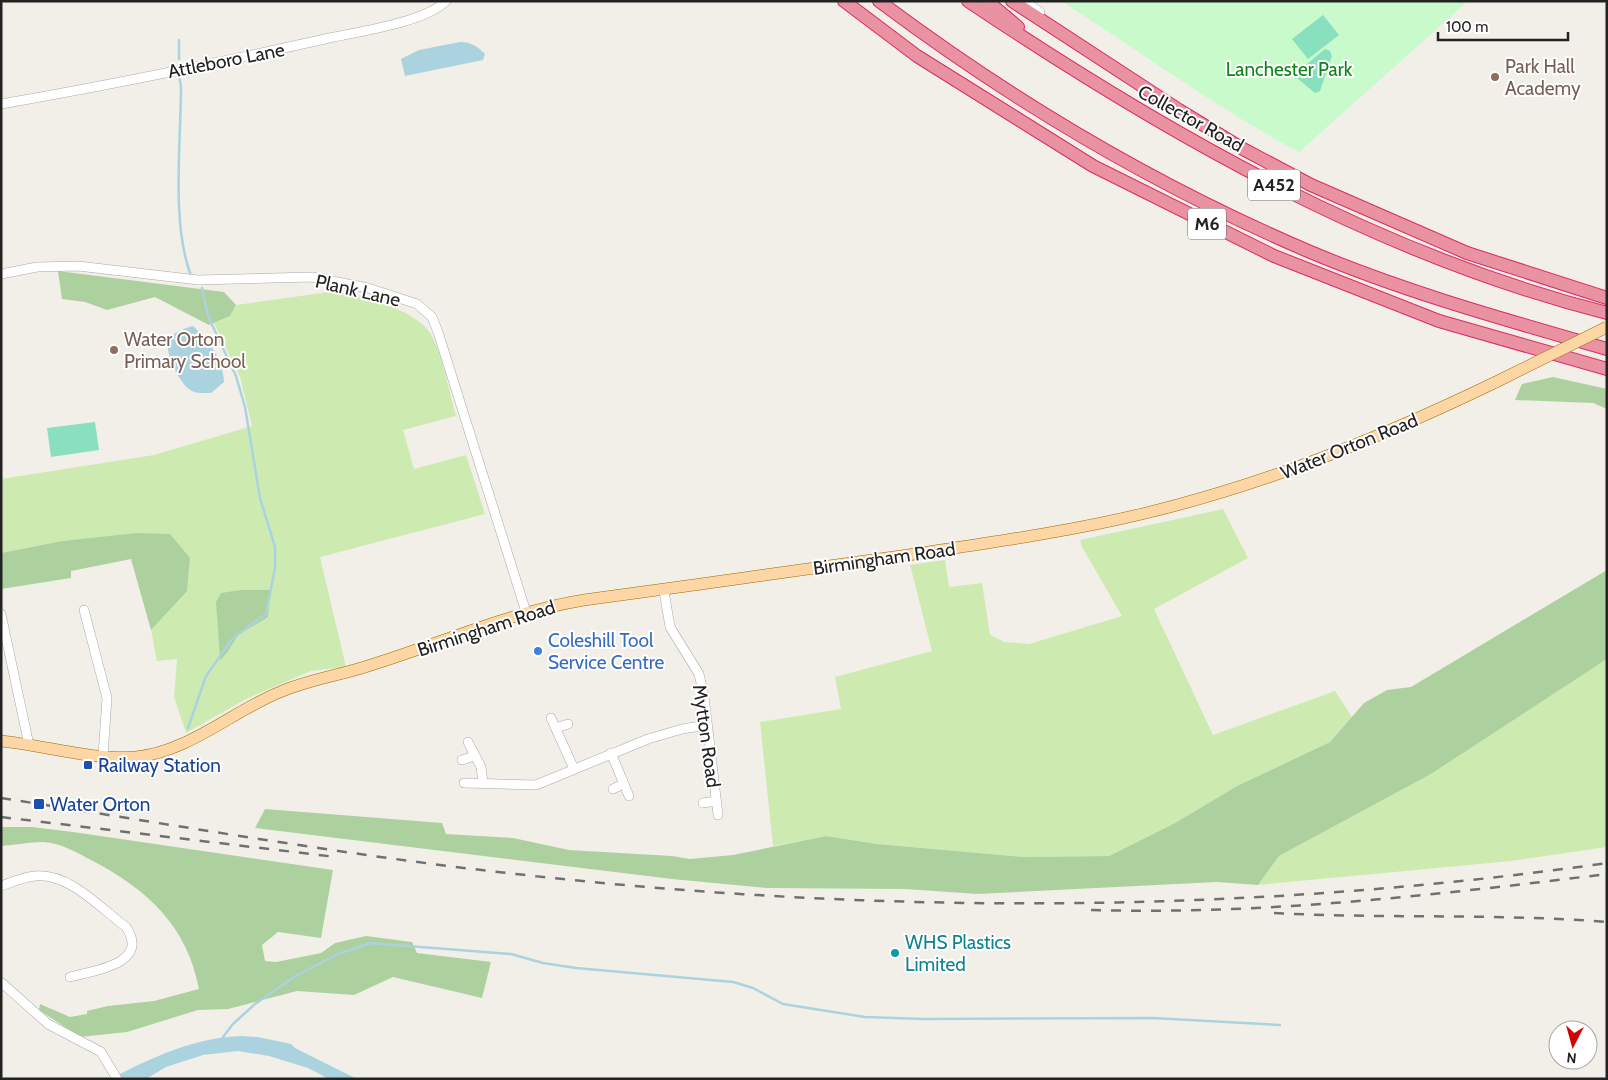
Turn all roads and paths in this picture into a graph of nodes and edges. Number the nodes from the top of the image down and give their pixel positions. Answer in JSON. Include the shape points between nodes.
{"nodes":[{"id":1,"x":446,"y":1,"type":"edge"},
{"id":2,"x":844,"y":1,"type":"edge"},
{"id":3,"x":878,"y":1,"type":"edge"},
{"id":4,"x":968,"y":1,"type":"edge"},
{"id":5,"x":987,"y":1,"type":"edge"},
{"id":6,"x":1012,"y":1,"type":"edge"},
{"id":7,"x":1024,"y":1,"type":"edge"},
{"id":8,"x":1056,"y":59,"type":"junction"},
{"id":9,"x":1,"y":104,"type":"edge"},
{"id":10,"x":1243,"y":149,"type":"junction"},
{"id":11,"x":1,"y":274,"type":"edge"},
{"id":12,"x":1607,"y":298,"type":"edge"},
{"id":13,"x":1607,"y":313,"type":"edge"},
{"id":14,"x":1607,"y":327,"type":"edge"},
{"id":15,"x":1607,"y":349,"type":"edge"},
{"id":16,"x":1607,"y":369,"type":"edge"},
{"id":17,"x":1078,"y":528,"type":"joint"},
{"id":18,"x":664,"y":590,"type":"junction"},
{"id":19,"x":84,"y":610,"type":"dead end"},
{"id":20,"x":526,"y":612,"type":"junction"},
{"id":21,"x":1,"y":614,"type":"edge"},
{"id":22,"x":552,"y":718,"type":"dead end"},
{"id":23,"x":568,"y":724,"type":"dead end"},
{"id":24,"x":707,"y":725,"type":"junction"},
{"id":25,"x":556,"y":728,"type":"junction"},
{"id":26,"x":1,"y":741,"type":"edge"},
{"id":27,"x":468,"y":742,"type":"dead end"},
{"id":28,"x":29,"y":745,"type":"junction"},
{"id":29,"x":611,"y":753,"type":"junction"},
{"id":30,"x":103,"y":755,"type":"junction"},
{"id":31,"x":474,"y":756,"type":"junction"},
{"id":32,"x":462,"y":760,"type":"dead end"},
{"id":33,"x":574,"y":769,"type":"junction"},
{"id":34,"x":464,"y":782,"type":"dead end"},
{"id":35,"x":483,"y":783,"type":"junction"},
{"id":36,"x":623,"y":784,"type":"junction"},
{"id":37,"x":613,"y":789,"type":"dead end"},
{"id":38,"x":628,"y":796,"type":"dead end"},
{"id":39,"x":716,"y":801,"type":"junction"},
{"id":40,"x":703,"y":803,"type":"dead end"},
{"id":41,"x":718,"y":815,"type":"dead end"},
{"id":42,"x":1,"y":886,"type":"edge"},
{"id":43,"x":70,"y":977,"type":"dead end"},
{"id":44,"x":1,"y":982,"type":"edge"},
{"id":45,"x":117,"y":1079,"type":"edge"}],
"edges":[{"from":1,"to":9,"type":"street","name":"Attleboro Lane","via":[[440,8],[416,18],[379,27],[234,60]]},
{"from":2,"to":16,"type":"highway","number":"M6","via":[[917,56],[1094,166],[1274,256],[1440,321]]},
{"from":3,"to":15,"type":"highway","number":"M6","via":[[1000,87],[1140,168],[1233,216],[1308,251],[1416,292]]},
{"from":4,"to":8,"type":"highway","name":"Collector Road","number":"A452"},
{"from":5,"to":8,"type":"highway"},
{"from":6,"to":10,"type":"highway","name":"Collector Road","number":"A452"},
{"from":7,"to":10,"type":"street"},
{"from":8,"to":13,"type":"highway","name":"Collector Road","number":"A452","via":[[1112,95],[1231,162],[1378,234],[1456,265]]},
{"from":10,"to":12,"type":"highway","name":"Collector Road","number":"A452","via":[[1311,185],[1467,253]]},
{"from":11,"to":20,"type":"street","name":"Plank Lane","via":[[37,267],[78,266],[198,280],[312,277],[368,288],[416,304],[432,317],[438,332]]},
{"from":14,"to":17,"type":"main road","name":"Water Orton Road","bridge":true,"via":[[1384,435],[1276,476],[1146,513]]},
{"from":17,"to":18,"type":"main road","name":"Birmingham Road"},
{"from":18,"to":20,"type":"main road","name":"Birmingham Road","via":[[584,600]]},
{"from":18,"to":24,"type":"street","name":"Mytton Road","via":[[670,627],[698,674]]},
{"from":19,"to":30,"type":"street","via":[[107,698]]},
{"from":20,"to":30,"type":"main road","name":"Birmingham Road","via":[[372,665],[282,691],[187,743],[136,757]]},
{"from":21,"to":28,"type":"street"},
{"from":22,"to":25,"type":"street"},
{"from":23,"to":25,"type":"street"},
{"from":24,"to":29,"type":"street","via":[[682,729]]},
{"from":24,"to":39,"type":"street","name":"Mytton Road"},
{"from":25,"to":33,"type":"street"},
{"from":26,"to":28,"type":"main road","name":"Birmingham Road"},
{"from":27,"to":31,"type":"street"},
{"from":28,"to":30,"type":"main road","name":"Birmingham Road"},
{"from":29,"to":33,"type":"street"},
{"from":29,"to":36,"type":"street"},
{"from":31,"to":32,"type":"street"},
{"from":31,"to":35,"type":"street","via":[[481,767]]},
{"from":33,"to":35,"type":"street","via":[[536,785]]},
{"from":34,"to":35,"type":"street"},
{"from":36,"to":37,"type":"street"},
{"from":36,"to":38,"type":"street"},
{"from":39,"to":40,"type":"street","name":"Mytton Road"},
{"from":39,"to":41,"type":"street","name":"Mytton Road"},
{"from":42,"to":43,"type":"street","via":[[37,876],[55,878],[71,886],[126,927],[131,948],[122,962]]},
{"from":44,"to":45,"type":"street","via":[[48,1024],[97,1049]]}]}
